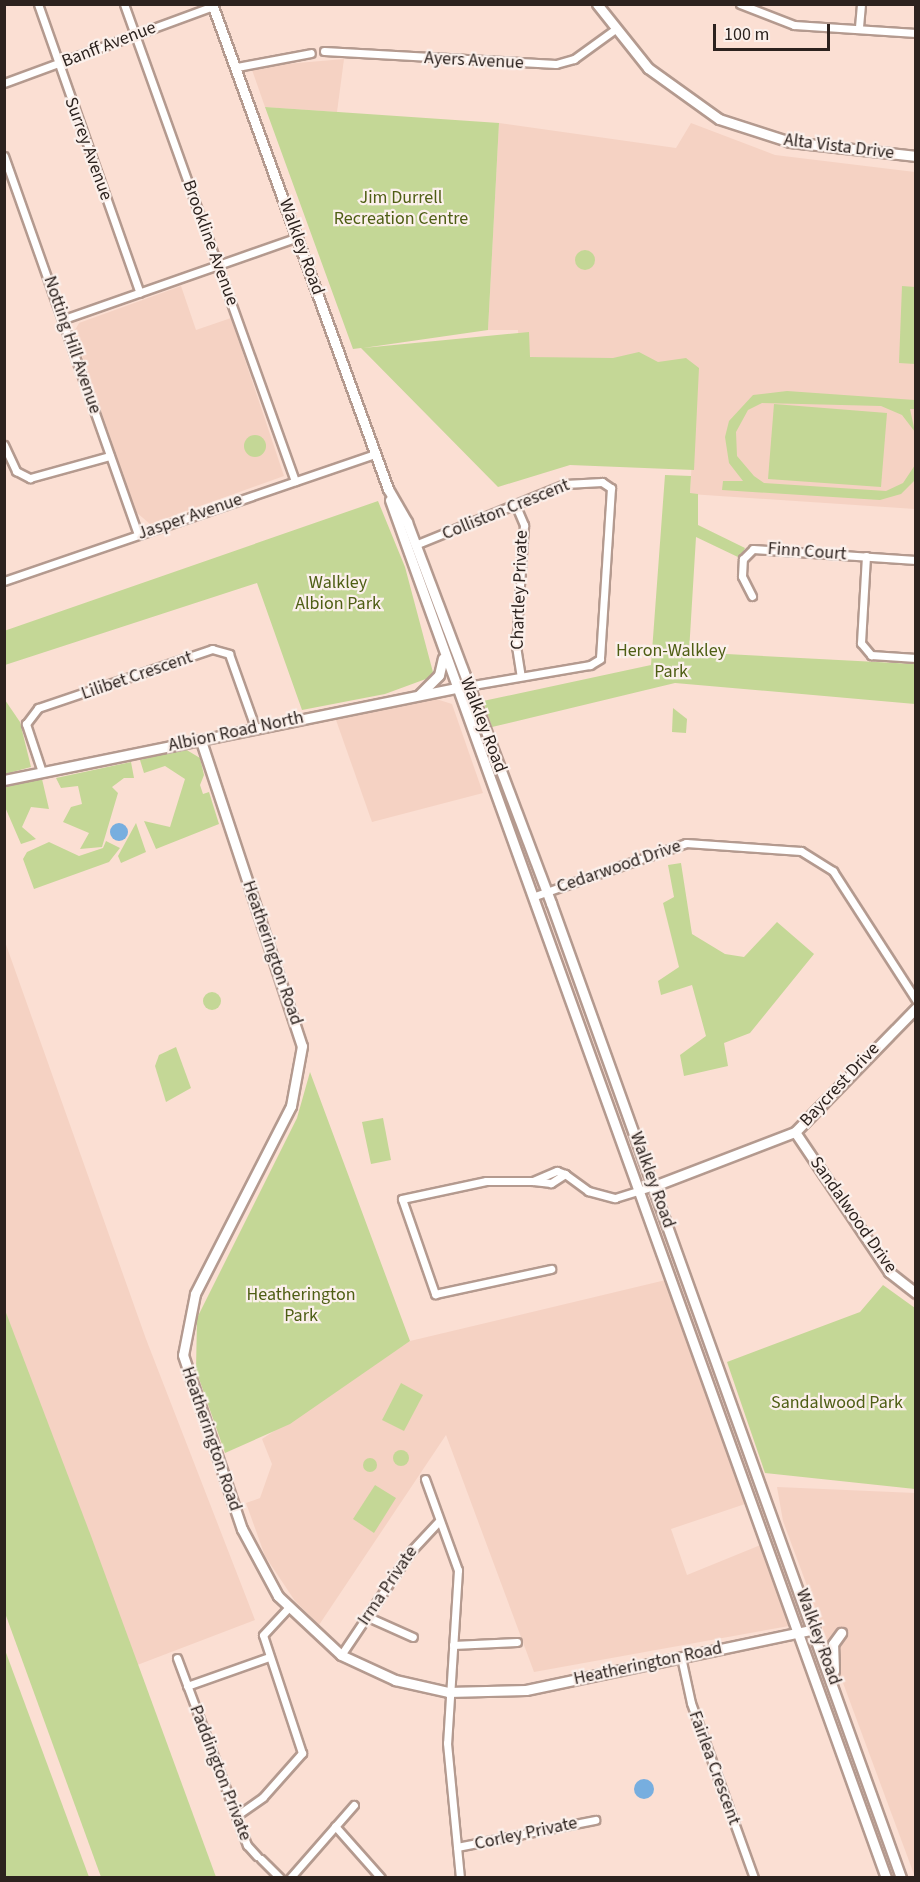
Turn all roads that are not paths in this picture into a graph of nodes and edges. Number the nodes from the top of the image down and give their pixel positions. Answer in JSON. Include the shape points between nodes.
{"nodes":[{"id":1,"x":38,"y":4,"type":"edge"},
{"id":2,"x":124,"y":4,"type":"edge"},
{"id":3,"x":597,"y":4,"type":"edge"},
{"id":4,"x":740,"y":4,"type":"edge"},
{"id":5,"x":758,"y":4,"type":"edge"},
{"id":6,"x":861,"y":4,"type":"edge"},
{"id":7,"x":212,"y":5,"type":"edge"},
{"id":8,"x":755,"y":13,"type":"junction"},
{"id":9,"x":859,"y":27,"type":"junction"},
{"id":10,"x":614,"y":30,"type":"junction"},
{"id":11,"x":915,"y":33,"type":"edge"},
{"id":12,"x":135,"y":35,"type":"junction"},
{"id":13,"x":324,"y":51,"type":"dead end"},
{"id":14,"x":311,"y":53,"type":"dead end"},
{"id":15,"x":57,"y":64,"type":"junction"},
{"id":16,"x":237,"y":67,"type":"junction"},
{"id":17,"x":4,"y":83,"type":"edge"},
{"id":18,"x":4,"y":156,"type":"edge"},
{"id":19,"x":915,"y":156,"type":"edge"},
{"id":20,"x":298,"y":237,"type":"junction"},
{"id":21,"x":218,"y":264,"type":"junction"},
{"id":22,"x":140,"y":293,"type":"junction"},
{"id":23,"x":64,"y":319,"type":"junction"},
{"id":24,"x":4,"y":445,"type":"edge"},
{"id":25,"x":375,"y":454,"type":"junction"},
{"id":26,"x":110,"y":456,"type":"junction"},
{"id":27,"x":294,"y":481,"type":"junction"},
{"id":28,"x":388,"y":489,"type":"junction"},
{"id":29,"x":516,"y":506,"type":"junction"},
{"id":30,"x":138,"y":534,"type":"junction"},
{"id":31,"x":416,"y":545,"type":"junction"},
{"id":32,"x":866,"y":556,"type":"junction"},
{"id":33,"x":915,"y":560,"type":"edge"},
{"id":34,"x":4,"y":581,"type":"edge"},
{"id":35,"x":752,"y":596,"type":"dead end"},
{"id":36,"x":443,"y":656,"type":"junction"},
{"id":37,"x":915,"y":658,"type":"edge"},
{"id":38,"x":521,"y":676,"type":"junction"},
{"id":39,"x":468,"y":685,"type":"junction"},
{"id":40,"x":456,"y":688,"type":"junction"},
{"id":41,"x":419,"y":695,"type":"junction"},
{"id":42,"x":255,"y":728,"type":"junction"},
{"id":43,"x":201,"y":741,"type":"junction"},
{"id":44,"x":42,"y":772,"type":"junction"},
{"id":45,"x":4,"y":780,"type":"edge"},
{"id":46,"x":547,"y":892,"type":"junction"},
{"id":47,"x":534,"y":896,"type":"junction"},
{"id":48,"x":915,"y":1000,"type":"edge"},
{"id":49,"x":915,"y":1008,"type":"edge"},
{"id":50,"x":795,"y":1132,"type":"junction"},
{"id":51,"x":565,"y":1174,"type":"junction"},
{"id":52,"x":532,"y":1181,"type":"junction"},
{"id":53,"x":654,"y":1186,"type":"junction"},
{"id":54,"x":640,"y":1191,"type":"junction"},
{"id":55,"x":551,"y":1269,"type":"dead end"},
{"id":56,"x":915,"y":1293,"type":"edge"},
{"id":57,"x":425,"y":1479,"type":"dead end"},
{"id":58,"x":438,"y":1522,"type":"junction"},
{"id":59,"x":288,"y":1608,"type":"junction"},
{"id":60,"x":368,"y":1617,"type":"junction"},
{"id":61,"x":815,"y":1629,"type":"junction"},
{"id":62,"x":801,"y":1632,"type":"junction"},
{"id":63,"x":841,"y":1633,"type":"dead end"},
{"id":64,"x":413,"y":1637,"type":"dead end"},
{"id":65,"x":517,"y":1642,"type":"dead end"},
{"id":66,"x":453,"y":1645,"type":"junction"},
{"id":67,"x":341,"y":1655,"type":"junction"},
{"id":68,"x":269,"y":1657,"type":"junction"},
{"id":69,"x":681,"y":1657,"type":"junction"},
{"id":70,"x":177,"y":1658,"type":"dead end"},
{"id":71,"x":187,"y":1686,"type":"junction"},
{"id":72,"x":448,"y":1692,"type":"junction"},
{"id":73,"x":837,"y":1692,"type":"junction"},
{"id":74,"x":354,"y":1805,"type":"dead end"},
{"id":75,"x":239,"y":1814,"type":"junction"},
{"id":76,"x":595,"y":1820,"type":"dead end"},
{"id":77,"x":335,"y":1826,"type":"junction"},
{"id":78,"x":457,"y":1847,"type":"junction"},
{"id":79,"x":280,"y":1878,"type":"edge"},
{"id":80,"x":290,"y":1878,"type":"edge"},
{"id":81,"x":381,"y":1878,"type":"edge"},
{"id":82,"x":460,"y":1878,"type":"edge"},
{"id":83,"x":754,"y":1878,"type":"edge"},
{"id":84,"x":886,"y":1878,"type":"edge"},
{"id":85,"x":901,"y":1878,"type":"edge"}],
"edges":[{"from":1,"to":15,"type":"street","name":"Surrey Avenue"},
{"from":2,"to":12,"type":"street","name":"Brookline Avenue"},
{"from":3,"to":10,"type":"main road","name":"Alta Vista Drive"},
{"from":4,"to":8,"type":"street"},
{"from":5,"to":8,"type":"street"},
{"from":6,"to":9,"type":"street"},
{"from":7,"to":12,"type":"street","name":"Banff Avenue"},
{"from":7,"to":16,"type":"main road","name":"Walkley Road"},
{"from":8,"to":9,"type":"street","via":[[794,25]]},
{"from":9,"to":11,"type":"street"},
{"from":10,"to":13,"type":"street","name":"Ayers Avenue","via":[[574,59],[556,64]]},
{"from":10,"to":19,"type":"main road","name":"Alta Vista Drive","via":[[648,68],[719,119],[790,142]]},
{"from":12,"to":15,"type":"street","name":"Banff Avenue"},
{"from":12,"to":21,"type":"street","name":"Brookline Avenue"},
{"from":14,"to":16,"type":"street"},
{"from":15,"to":17,"type":"street","name":"Banff Avenue"},
{"from":15,"to":22,"type":"street","name":"Surrey Avenue"},
{"from":16,"to":20,"type":"main road","name":"Walkley Road"},
{"from":18,"to":23,"type":"street","name":"Notting Hill Avenue"},
{"from":20,"to":21,"type":"street"},
{"from":20,"to":25,"type":"main road","name":"Walkley Road"},
{"from":21,"to":22,"type":"street"},
{"from":21,"to":27,"type":"street","name":"Brookline Avenue"},
{"from":22,"to":23,"type":"street"},
{"from":23,"to":26,"type":"street","name":"Notting Hill Avenue"},
{"from":24,"to":26,"type":"street","via":[[16,471],[30,478]]},
{"from":25,"to":27,"type":"street","name":"Jasper Avenue"},
{"from":25,"to":28,"type":"main road","name":"Walkley Road"},
{"from":26,"to":30,"type":"street","name":"Notting Hill Avenue"},
{"from":27,"to":30,"type":"street","name":"Jasper Avenue"},
{"from":28,"to":31,"type":"main road","name":"Walkley Road"},
{"from":28,"to":36,"type":"main road","name":"Walkley Road","via":[[396,527]]},
{"from":29,"to":31,"type":"street","name":"Colliston Crescent"},
{"from":29,"to":38,"type":"street","name":"Chartley Private","via":[[524,525],[516,646]]},
{"from":29,"to":38,"type":"street","name":"Colliston Crescent","via":[[579,481],[607,484],[614,498],[603,652],[590,665]]},
{"from":30,"to":34,"type":"street","name":"Jasper Avenue"},
{"from":31,"to":39,"type":"main road","name":"Walkley Road"},
{"from":32,"to":33,"type":"street","name":"Finn Court"},
{"from":32,"to":35,"type":"street","name":"Finn Court","via":[[753,549],[743,559],[742,576]]},
{"from":32,"to":37,"type":"street","via":[[861,643],[871,655]]},
{"from":36,"to":40,"type":"main road","name":"Walkley Road"},
{"from":36,"to":41,"type":"main road","via":[[439,675]]},
{"from":38,"to":39,"type":"street","name":"Colliston Crescent"},
{"from":39,"to":40,"type":"street","name":"Albion Road North"},
{"from":39,"to":46,"type":"main road","name":"Walkley Road"},
{"from":40,"to":41,"type":"main road","name":"Albion Road North"},
{"from":40,"to":47,"type":"main road","name":"Walkley Road"},
{"from":41,"to":42,"type":"main road","name":"Albion Road North"},
{"from":42,"to":43,"type":"main road","name":"Albion Road North"},
{"from":42,"to":44,"type":"street","name":"Lilibet Crescent","via":[[229,654],[212,650],[38,708],[26,724]]},
{"from":43,"to":44,"type":"main road","name":"Albion Road North"},
{"from":43,"to":59,"type":"main road","name":"Heatherington Road","via":[[296,1018],[302,1064],[291,1106],[192,1300],[183,1355],[242,1529]]},
{"from":44,"to":45,"type":"main road","name":"Albion Road North"},
{"from":46,"to":47,"type":"street","name":"Cedarwood Drive"},
{"from":46,"to":48,"type":"street","name":"Cedarwood Drive","via":[[686,843],[801,850],[833,871]]},
{"from":46,"to":53,"type":"main road","name":"Walkley Road"},
{"from":47,"to":54,"type":"main road","name":"Walkley Road"},
{"from":49,"to":50,"type":"main road","name":"Baycrest Drive"},
{"from":50,"to":53,"type":"main road","name":"Baycrest Drive"},
{"from":50,"to":56,"type":"main road","name":"Sandalwood Drive","via":[[889,1272]]},
{"from":51,"to":52,"type":"street","via":[[548,1172]]},
{"from":51,"to":52,"type":"street","via":[[551,1183]]},
{"from":51,"to":54,"type":"street","via":[[597,1195],[615,1198]]},
{"from":52,"to":55,"type":"street","via":[[486,1181],[402,1199],[435,1294]]},
{"from":53,"to":54,"type":"street"},
{"from":53,"to":61,"type":"main road","name":"Walkley Road"},
{"from":54,"to":62,"type":"main road","name":"Walkley Road"},
{"from":57,"to":58,"type":"street"},
{"from":58,"to":60,"type":"street","name":"Irma Private","via":[[411,1551]]},
{"from":58,"to":66,"type":"street","via":[[458,1570]]},
{"from":59,"to":67,"type":"main road","name":"Heatherington Road"},
{"from":59,"to":68,"type":"street","via":[[265,1627]]},
{"from":60,"to":64,"type":"street"},
{"from":60,"to":67,"type":"street","name":"Irma Private"},
{"from":61,"to":62,"type":"main road","name":"Heatherington Road"},
{"from":61,"to":73,"type":"main road","name":"Walkley Road"},
{"from":62,"to":69,"type":"main road","name":"Heatherington Road"},
{"from":62,"to":84,"type":"main road","name":"Walkley Road"},
{"from":63,"to":73,"type":"main road","via":[[832,1652]]},
{"from":65,"to":66,"type":"street"},
{"from":66,"to":72,"type":"street"},
{"from":67,"to":72,"type":"main road","name":"Heatherington Road","via":[[394,1680]]},
{"from":68,"to":71,"type":"street","name":"Paddington Private"},
{"from":68,"to":75,"type":"street","via":[[302,1753],[263,1797]]},
{"from":69,"to":72,"type":"main road","name":"Heatherington Road","via":[[526,1690]]},
{"from":69,"to":83,"type":"street","name":"Fairlea Crescent","via":[[691,1703]]},
{"from":70,"to":71,"type":"street","name":"Paddington Private"},
{"from":71,"to":75,"type":"street","name":"Paddington Private"},
{"from":72,"to":78,"type":"street"},
{"from":73,"to":85,"type":"main road","name":"Walkley Road"},
{"from":74,"to":77,"type":"street"},
{"from":75,"to":79,"type":"street","name":"Paddington Private","via":[[247,1845]]},
{"from":76,"to":78,"type":"street","name":"Corley Private"},
{"from":77,"to":80,"type":"street"},
{"from":77,"to":81,"type":"street"},
{"from":78,"to":82,"type":"street"}]}
